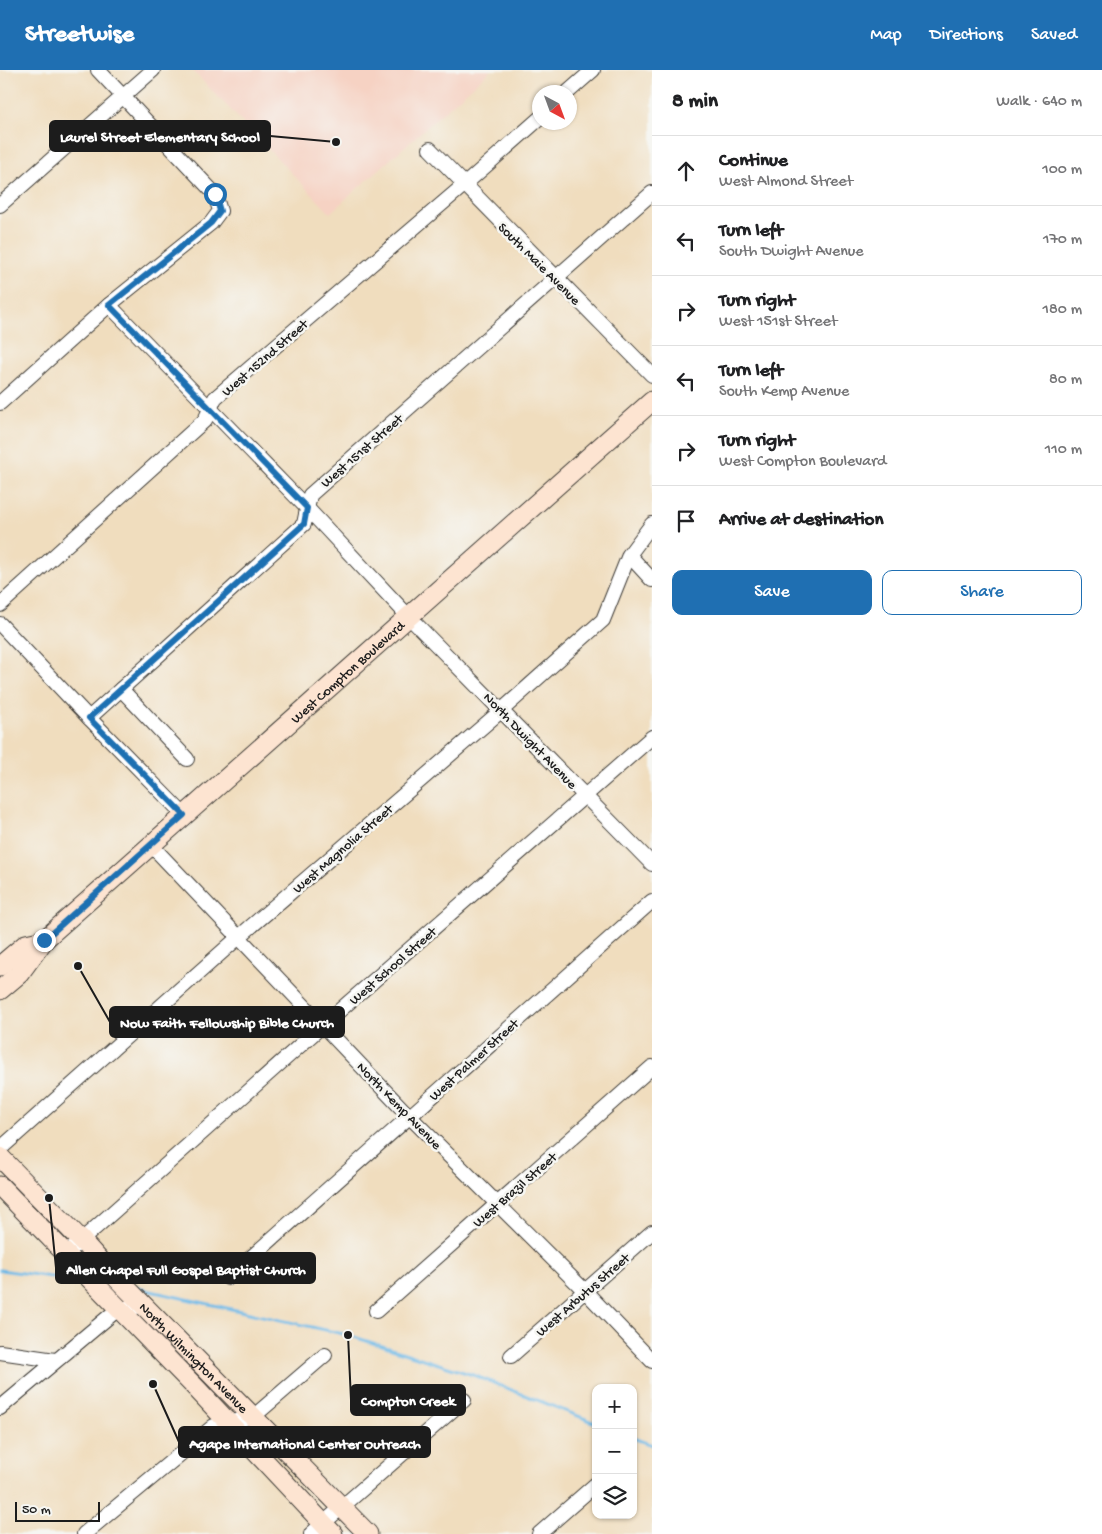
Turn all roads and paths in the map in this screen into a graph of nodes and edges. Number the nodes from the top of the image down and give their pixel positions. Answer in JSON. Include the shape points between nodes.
{"nodes":[{"id":1,"x":98,"y":70,"type":"edge"},
{"id":2,"x":154,"y":70,"type":"edge"},
{"id":3,"x":593,"y":70,"type":"edge"},
{"id":4,"x":576,"y":85,"type":"edge"},
{"id":5,"x":123,"y":96,"type":"junction"},
{"id":6,"x":532,"y":125,"type":"edge"},
{"id":7,"x":430,"y":149,"type":"dead end"},
{"id":8,"x":464,"y":185,"type":"junction"},
{"id":9,"x":652,"y":193,"type":"edge"},
{"id":10,"x":0,"y":205,"type":"edge"},
{"id":11,"x":555,"y":278,"type":"junction"},
{"id":12,"x":109,"y":305,"type":"junction"},
{"id":13,"x":652,"y":375,"type":"edge"},
{"id":14,"x":652,"y":401,"type":"edge"},
{"id":15,"x":0,"y":403,"type":"edge"},
{"id":16,"x":210,"y":409,"type":"junction"},
{"id":17,"x":307,"y":508,"type":"junction"},
{"id":18,"x":652,"y":524,"type":"edge"},
{"id":19,"x":629,"y":555,"type":"junction"},
{"id":20,"x":652,"y":580,"type":"edge"},
{"id":21,"x":0,"y":605,"type":"edge"},
{"id":22,"x":410,"y":618,"type":"junction"},
{"id":23,"x":0,"y":624,"type":"edge"},
{"id":24,"x":121,"y":689,"type":"junction"},
{"id":25,"x":502,"y":710,"type":"junction"},
{"id":26,"x":89,"y":718,"type":"junction"},
{"id":27,"x":652,"y":737,"type":"edge"},
{"id":28,"x":187,"y":759,"type":"dead end"},
{"id":29,"x":586,"y":796,"type":"junction"},
{"id":30,"x":184,"y":815,"type":"junction"},
{"id":31,"x":151,"y":845,"type":"junction"},
{"id":32,"x":652,"y":864,"type":"edge"},
{"id":33,"x":652,"y":900,"type":"edge"},
{"id":34,"x":240,"y":936,"type":"junction"},
{"id":35,"x":44,"y":940,"type":"junction"},
{"id":36,"x":0,"y":966,"type":"edge"},
{"id":37,"x":0,"y":990,"type":"edge"},
{"id":38,"x":323,"y":1025,"type":"junction"},
{"id":39,"x":652,"y":1068,"type":"edge"},
{"id":40,"x":409,"y":1116,"type":"junction"},
{"id":41,"x":0,"y":1149,"type":"edge"},
{"id":42,"x":0,"y":1157,"type":"edge"},
{"id":43,"x":0,"y":1186,"type":"edge"},
{"id":44,"x":496,"y":1204,"type":"junction"},
{"id":45,"x":652,"y":1232,"type":"edge"},
{"id":46,"x":82,"y":1241,"type":"junction"},
{"id":47,"x":69,"y":1257,"type":"junction"},
{"id":48,"x":228,"y":1278,"type":"dead end"},
{"id":49,"x":585,"y":1291,"type":"junction"},
{"id":50,"x":144,"y":1306,"type":"junction"},
{"id":51,"x":118,"y":1309,"type":"junction"},
{"id":52,"x":376,"y":1311,"type":"dead end"},
{"id":53,"x":0,"y":1352,"type":"edge"},
{"id":54,"x":325,"y":1355,"type":"dead end"},
{"id":55,"x":511,"y":1356,"type":"dead end"},
{"id":56,"x":55,"y":1360,"type":"junction"},
{"id":57,"x":652,"y":1361,"type":"edge"},
{"id":58,"x":464,"y":1400,"type":"dead end"},
{"id":59,"x":0,"y":1408,"type":"edge"},
{"id":60,"x":253,"y":1417,"type":"junction"},
{"id":61,"x":226,"y":1422,"type":"junction"},
{"id":62,"x":592,"y":1488,"type":"edge"},
{"id":63,"x":341,"y":1507,"type":"junction"},
{"id":64,"x":322,"y":1530,"type":"edge"},
{"id":65,"x":84,"y":1534,"type":"edge"},
{"id":66,"x":368,"y":1534,"type":"edge"},
{"id":67,"x":539,"y":1534,"type":"edge"}],
"edges":[{"from":1,"to":5,"type":"street"},
{"from":2,"to":5,"type":"street"},
{"from":3,"to":4,"type":"street"},
{"from":5,"to":10,"type":"street"},
{"from":5,"to":12,"type":"street","via":[[215,194],[220,211],[211,223]]},
{"from":6,"to":8,"type":"street","name":"West 152nd Street"},
{"from":7,"to":8,"type":"street","name":"South Maie Avenue"},
{"from":8,"to":11,"type":"street","name":"South Maie Avenue"},
{"from":8,"to":16,"type":"street","name":"West 152nd Street","via":[[215,398]]},
{"from":9,"to":11,"type":"street","name":"West 151st Street"},
{"from":11,"to":13,"type":"street","name":"South Maie Avenue"},
{"from":11,"to":17,"type":"street","name":"West 151st Street","via":[[310,495]]},
{"from":12,"to":15,"type":"street"},
{"from":12,"to":16,"type":"street","name":"North Dwight Avenue"},
{"from":14,"to":22,"type":"main road","name":"West Compton Boulevard"},
{"from":16,"to":17,"type":"street","name":"North Dwight Avenue"},
{"from":16,"to":21,"type":"street","name":"West 152nd Street","via":[[205,420]]},
{"from":17,"to":22,"type":"street","name":"North Dwight Avenue"},
{"from":17,"to":24,"type":"street","name":"West 151st Street","via":[[304,524]]},
{"from":18,"to":19,"type":"street","name":"West Magnolia Street"},
{"from":19,"to":20,"type":"street"},
{"from":19,"to":25,"type":"street","name":"West Magnolia Street","via":[[603,620]]},
{"from":22,"to":25,"type":"street","name":"North Dwight Avenue"},
{"from":22,"to":30,"type":"main road","name":"West Compton Boulevard"},
{"from":23,"to":26,"type":"street"},
{"from":24,"to":26,"type":"street","name":"West 151st Street"},
{"from":24,"to":28,"type":"street"},
{"from":25,"to":29,"type":"street","name":"North Dwight Avenue"},
{"from":25,"to":34,"type":"street","name":"West Magnolia Street"},
{"from":26,"to":30,"type":"street"},
{"from":27,"to":29,"type":"street","name":"West School Street"},
{"from":29,"to":32,"type":"street","name":"North Dwight Avenue"},
{"from":29,"to":38,"type":"street","name":"West School Street"},
{"from":30,"to":31,"type":"main road","name":"West Compton Boulevard"},
{"from":31,"to":34,"type":"street","name":"North Kemp Avenue"},
{"from":31,"to":35,"type":"main road","name":"West Compton Boulevard"},
{"from":33,"to":40,"type":"street","name":"West Palmer Street"},
{"from":34,"to":38,"type":"street","name":"North Kemp Avenue"},
{"from":34,"to":41,"type":"street","name":"West Magnolia Street"},
{"from":35,"to":36,"type":"main road","name":"West Compton Boulevard","via":[[26,944]]},
{"from":35,"to":37,"type":"main road","name":"West Compton Boulevard","via":[[19,974]]},
{"from":38,"to":40,"type":"street","name":"North Kemp Avenue"},
{"from":38,"to":46,"type":"street","name":"West School Street"},
{"from":39,"to":44,"type":"street","name":"West Brazil Street"},
{"from":40,"to":44,"type":"street","name":"North Kemp Avenue"},
{"from":40,"to":48,"type":"street","name":"West Palmer Street"},
{"from":42,"to":46,"type":"main road","name":"North Wilmington Avenue"},
{"from":43,"to":47,"type":"main road","name":"North Wilmington Avenue"},
{"from":44,"to":49,"type":"street","name":"North Kemp Avenue"},
{"from":44,"to":52,"type":"street","name":"West Brazil Street"},
{"from":45,"to":49,"type":"street","name":"West Arbutus Street"},
{"from":46,"to":47,"type":"street","name":"West School Street"},
{"from":46,"to":50,"type":"main road","name":"North Wilmington Avenue"},
{"from":47,"to":51,"type":"main road","name":"North Wilmington Avenue"},
{"from":49,"to":55,"type":"street","name":"West Arbutus Street"},
{"from":49,"to":57,"type":"street","name":"North Kemp Avenue"},
{"from":50,"to":51,"type":"street"},
{"from":50,"to":60,"type":"main road","name":"North Wilmington Avenue"},
{"from":51,"to":56,"type":"street"},
{"from":51,"to":61,"type":"main road","name":"North Wilmington Avenue"},
{"from":53,"to":56,"type":"street"},
{"from":54,"to":60,"type":"street"},
{"from":56,"to":59,"type":"street"},
{"from":58,"to":63,"type":"street"},
{"from":60,"to":61,"type":"street"},
{"from":60,"to":63,"type":"main road","name":"North Wilmington Avenue"},
{"from":61,"to":64,"type":"main road","name":"North Wilmington Avenue"},
{"from":61,"to":65,"type":"street","via":[[214,1426]]},
{"from":62,"to":67,"type":"street"},
{"from":63,"to":64,"type":"street"},
{"from":63,"to":66,"type":"main road","name":"North Wilmington Avenue"}]}
